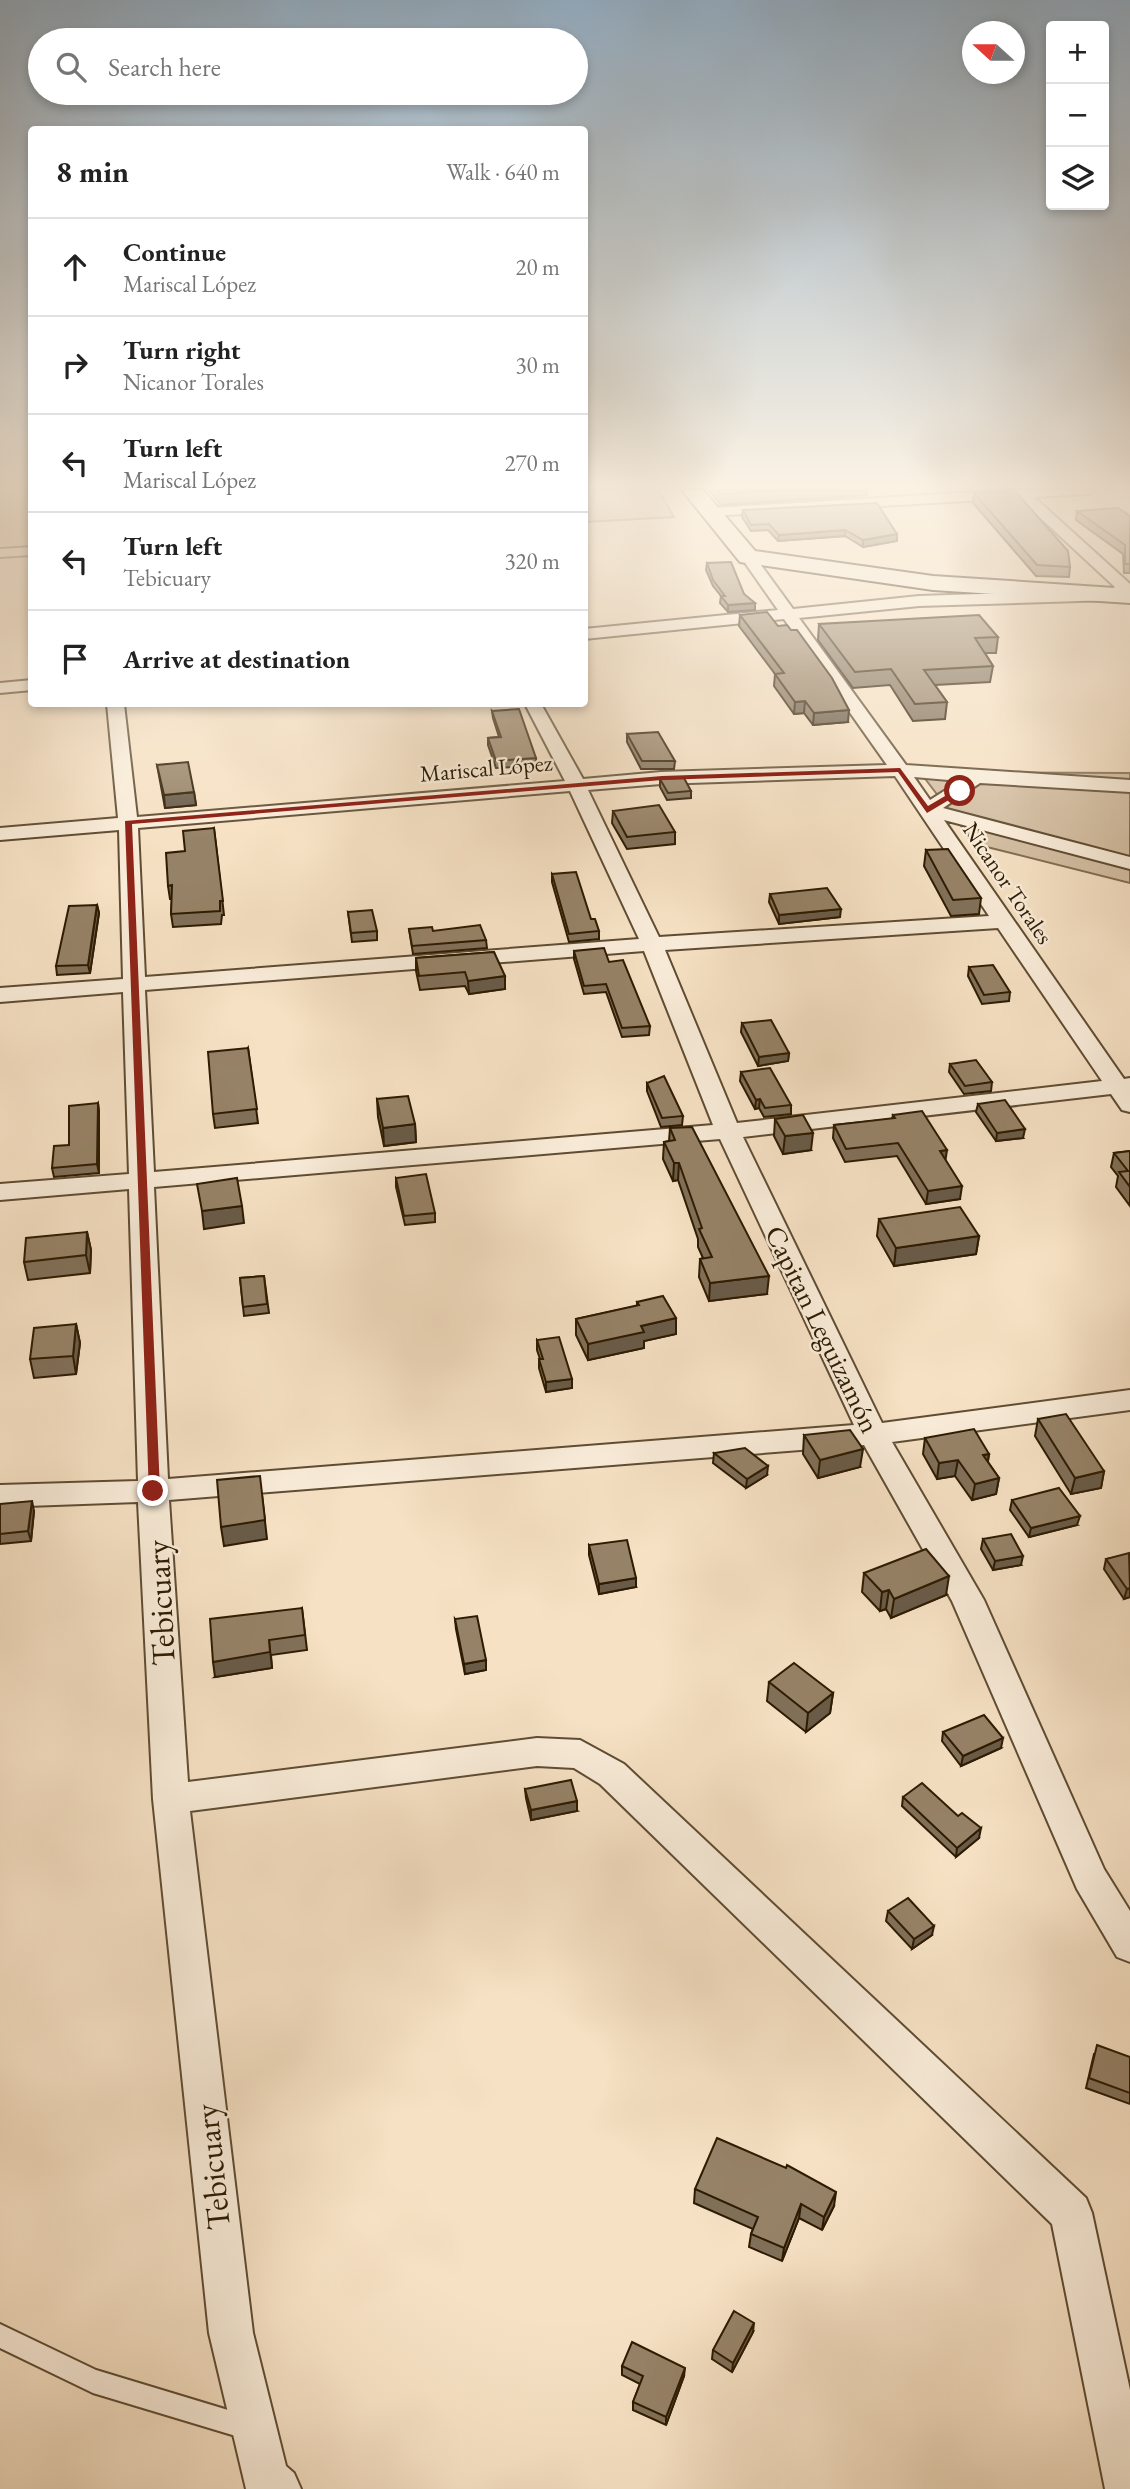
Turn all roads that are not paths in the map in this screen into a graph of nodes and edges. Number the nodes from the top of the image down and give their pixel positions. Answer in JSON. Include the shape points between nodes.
{"nodes":[{"id":1,"x":784,"y":606,"type":"edge"},
{"id":2,"x":865,"y":606,"type":"edge"},
{"id":3,"x":789,"y":613,"type":"junction"},
{"id":4,"x":588,"y":634,"type":"edge"},
{"id":5,"x":28,"y":685,"type":"edge"},
{"id":6,"x":0,"y":688,"type":"edge"},
{"id":7,"x":115,"y":707,"type":"edge"},
{"id":8,"x":535,"y":707,"type":"edge"},
{"id":9,"x":900,"y":770,"type":"junction"},
{"id":10,"x":976,"y":777,"type":"junction"},
{"id":11,"x":577,"y":786,"type":"junction"},
{"id":12,"x":1130,"y":786,"type":"edge"},
{"id":13,"x":927,"y":810,"type":"junction"},
{"id":14,"x":128,"y":822,"type":"junction"},
{"id":15,"x":0,"y":834,"type":"edge"},
{"id":16,"x":1130,"y":863,"type":"edge"},
{"id":17,"x":1002,"y":921,"type":"junction"},
{"id":18,"x":652,"y":944,"type":"junction"},
{"id":19,"x":133,"y":986,"type":"junction"},
{"id":20,"x":0,"y":995,"type":"edge"},
{"id":21,"x":1125,"y":1092,"type":"edge"},
{"id":22,"x":728,"y":1131,"type":"junction"},
{"id":23,"x":144,"y":1182,"type":"junction"},
{"id":24,"x":0,"y":1192,"type":"edge"},
{"id":25,"x":1130,"y":1400,"type":"edge"},
{"id":26,"x":873,"y":1434,"type":"junction"},
{"id":27,"x":153,"y":1491,"type":"junction"},
{"id":28,"x":0,"y":1496,"type":"edge"},
{"id":29,"x":171,"y":1799,"type":"junction"},
{"id":30,"x":1130,"y":1945,"type":"edge"},
{"id":31,"x":0,"y":2336,"type":"edge"},
{"id":32,"x":254,"y":2430,"type":"junction"},
{"id":33,"x":278,"y":2489,"type":"edge"},
{"id":34,"x":1128,"y":2489,"type":"edge"}],
"edges":[{"from":1,"to":3,"type":"street","name":"Nicanor Torales"},
{"from":2,"to":3,"type":"street"},
{"from":3,"to":4,"type":"street"},
{"from":3,"to":9,"type":"street","name":"Nicanor Torales"},
{"from":5,"to":6,"type":"street"},
{"from":7,"to":14,"type":"street","name":"Tebicuary"},
{"from":8,"to":11,"type":"street","name":"Capitan Leguizamón"},
{"from":9,"to":10,"type":"street","name":"Mariscal López"},
{"from":9,"to":11,"type":"street","name":"Mariscal López","via":[[675,777]]},
{"from":9,"to":13,"type":"street","name":"Nicanor Torales"},
{"from":10,"to":12,"type":"street","name":"Mariscal López"},
{"from":10,"to":13,"type":"street"},
{"from":11,"to":14,"type":"street","name":"Mariscal López"},
{"from":11,"to":18,"type":"street","name":"Capitan Leguizamón"},
{"from":13,"to":16,"type":"street"},
{"from":13,"to":17,"type":"street","name":"Nicanor Torales"},
{"from":14,"to":15,"type":"street","name":"Mariscal López"},
{"from":14,"to":19,"type":"street","name":"Tebicuary"},
{"from":17,"to":18,"type":"street"},
{"from":17,"to":21,"type":"street","name":"Nicanor Torales"},
{"from":18,"to":19,"type":"street"},
{"from":18,"to":22,"type":"street","name":"Capitan Leguizamón"},
{"from":19,"to":20,"type":"street"},
{"from":19,"to":23,"type":"street","name":"Tebicuary"},
{"from":21,"to":22,"type":"street"},
{"from":22,"to":23,"type":"street"},
{"from":22,"to":26,"type":"street","name":"Capitan Leguizamón"},
{"from":23,"to":24,"type":"street"},
{"from":23,"to":27,"type":"street","name":"Tebicuary"},
{"from":25,"to":26,"type":"street"},
{"from":26,"to":27,"type":"street"},
{"from":26,"to":30,"type":"street","name":"Capitan Leguizamón","via":[[968,1600],[1085,1866]]},
{"from":27,"to":28,"type":"street"},
{"from":27,"to":29,"type":"street","name":"Tebicuary"},
{"from":29,"to":32,"type":"street","name":"Tebicuary","via":[[231,2333]]},
{"from":29,"to":34,"type":"street","via":[[537,1752],[580,1754],[612,1773],[1071,2213]]},
{"from":31,"to":32,"type":"lane","via":[[93,2381]]},
{"from":32,"to":33,"type":"street","name":"Tebicuary","via":[[266,2480]]}]}
